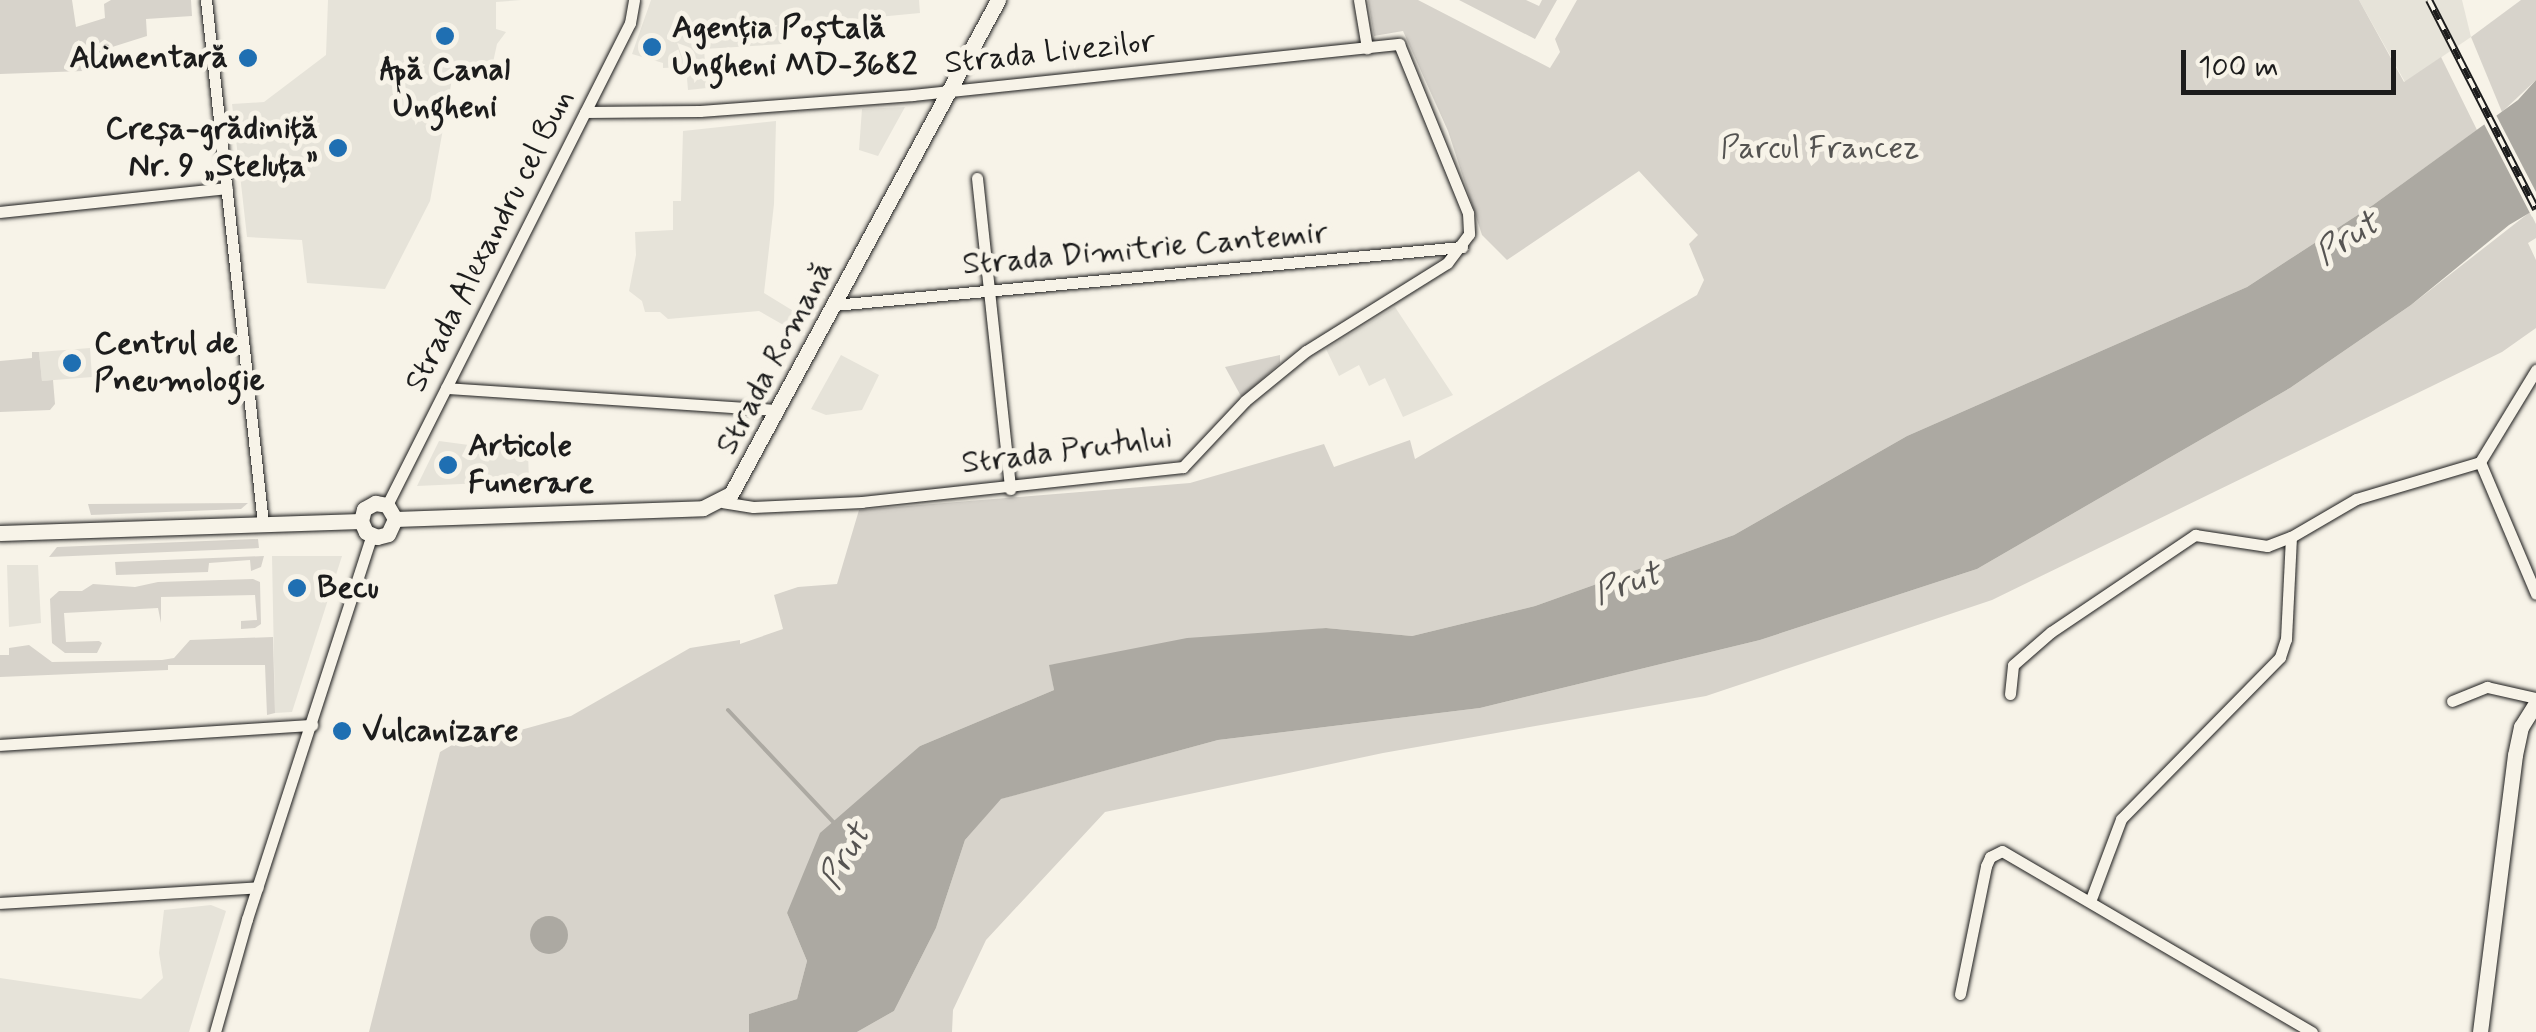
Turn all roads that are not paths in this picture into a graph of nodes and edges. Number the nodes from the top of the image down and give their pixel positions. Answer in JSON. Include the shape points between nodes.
{"nodes":[{"id":1,"x":206,"y":0,"type":"edge"},
{"id":2,"x":634,"y":0,"type":"edge"},
{"id":3,"x":998,"y":0,"type":"edge"},
{"id":4,"x":1359,"y":0,"type":"edge"},
{"id":5,"x":1367,"y":48,"type":"junction"},
{"id":6,"x":950,"y":92,"type":"junction"},
{"id":7,"x":585,"y":112,"type":"junction"},
{"id":8,"x":977,"y":178,"type":"dead end"},
{"id":9,"x":226,"y":188,"type":"junction"},
{"id":10,"x":0,"y":212,"type":"edge"},
{"id":11,"x":1462,"y":247,"type":"junction"},
{"id":12,"x":986,"y":293,"type":"junction"},
{"id":13,"x":834,"y":306,"type":"junction"},
{"id":14,"x":2536,"y":370,"type":"edge"},
{"id":15,"x":446,"y":388,"type":"junction"},
{"id":16,"x":778,"y":410,"type":"junction"},
{"id":17,"x":2480,"y":462,"type":"junction"},
{"id":18,"x":1010,"y":488,"type":"junction"},
{"id":19,"x":722,"y":502,"type":"junction"},
{"id":20,"x":391,"y":512,"type":"junction"},
{"id":21,"x":361,"y":521,"type":"junction"},
{"id":22,"x":263,"y":524,"type":"junction"},
{"id":23,"x":0,"y":534,"type":"edge"},
{"id":24,"x":372,"y":535,"type":"junction"},
{"id":25,"x":2291,"y":538,"type":"junction"},
{"id":26,"x":2536,"y":594,"type":"edge"},
{"id":27,"x":2010,"y":694,"type":"dead end"},
{"id":28,"x":2452,"y":701,"type":"dead end"},
{"id":29,"x":2536,"y":701,"type":"edge"},
{"id":30,"x":312,"y":725,"type":"junction"},
{"id":31,"x":0,"y":745,"type":"edge"},
{"id":32,"x":258,"y":887,"type":"junction"},
{"id":33,"x":2091,"y":899,"type":"junction"},
{"id":34,"x":0,"y":904,"type":"edge"},
{"id":35,"x":1960,"y":994,"type":"dead end"},
{"id":36,"x":215,"y":1032,"type":"edge"},
{"id":37,"x":2312,"y":1032,"type":"edge"},
{"id":38,"x":2480,"y":1032,"type":"edge"}],
"edges":[{"from":1,"to":9,"type":"street"},
{"from":2,"to":7,"type":"street","name":"Strada Alexandru cel Bun","via":[[630,22]]},
{"from":3,"to":6,"type":"main road","name":"Strada Romană"},
{"from":4,"to":5,"type":"street"},
{"from":5,"to":6,"type":"street","name":"Strada Livezilor"},
{"from":5,"to":11,"type":"street","name":"Strada Livezilor","via":[[1399,44],[1471,225]]},
{"from":6,"to":7,"type":"street","name":"Strada Livezilor","via":[[762,108]]},
{"from":6,"to":13,"type":"main road","name":"Strada Romană"},
{"from":7,"to":15,"type":"street","name":"Strada Alexandru cel Bun"},
{"from":8,"to":12,"type":"street"},
{"from":9,"to":10,"type":"street"},
{"from":9,"to":22,"type":"street"},
{"from":11,"to":12,"type":"street","name":"Strada Dimitrie Cantemir"},
{"from":11,"to":18,"type":"street","name":"Strada Prutului","via":[[1427,278],[1306,351],[1183,467]]},
{"from":12,"to":13,"type":"street","name":"Strada Dimitrie Cantemir"},
{"from":12,"to":18,"type":"street"},
{"from":13,"to":16,"type":"main road","name":"Strada Romană"},
{"from":14,"to":17,"type":"street"},
{"from":15,"to":16,"type":"street"},
{"from":15,"to":20,"type":"street","name":"Strada Alexandru cel Bun"},
{"from":16,"to":19,"type":"main road","name":"Strada Romană"},
{"from":17,"to":25,"type":"street","via":[[2356,499]]},
{"from":17,"to":26,"type":"street"},
{"from":18,"to":19,"type":"street","name":"Strada Prutului","via":[[771,506]]},
{"from":19,"to":20,"type":"main road","name":"Strada Romană","via":[[703,508]]},
{"from":20,"to":21,"type":"main road","via":[[369,505]]},
{"from":20,"to":24,"type":"main road","via":[[388,534]]},
{"from":21,"to":22,"type":"main road"},
{"from":21,"to":24,"type":"main road"},
{"from":22,"to":23,"type":"main road"},
{"from":24,"to":30,"type":"street"},
{"from":25,"to":27,"type":"street","via":[[2258,547],[2195,536],[2051,632],[2013,665]]},
{"from":25,"to":33,"type":"street","via":[[2280,656],[2129,809]]},
{"from":28,"to":29,"type":"street","via":[[2487,688]]},
{"from":29,"to":38,"type":"main road","via":[[2515,755]]},
{"from":30,"to":31,"type":"street"},
{"from":30,"to":32,"type":"street"},
{"from":32,"to":34,"type":"street"},
{"from":32,"to":36,"type":"street"},
{"from":33,"to":35,"type":"street","via":[[2009,852],[1995,853],[1986,866]]},
{"from":33,"to":37,"type":"street"}]}
